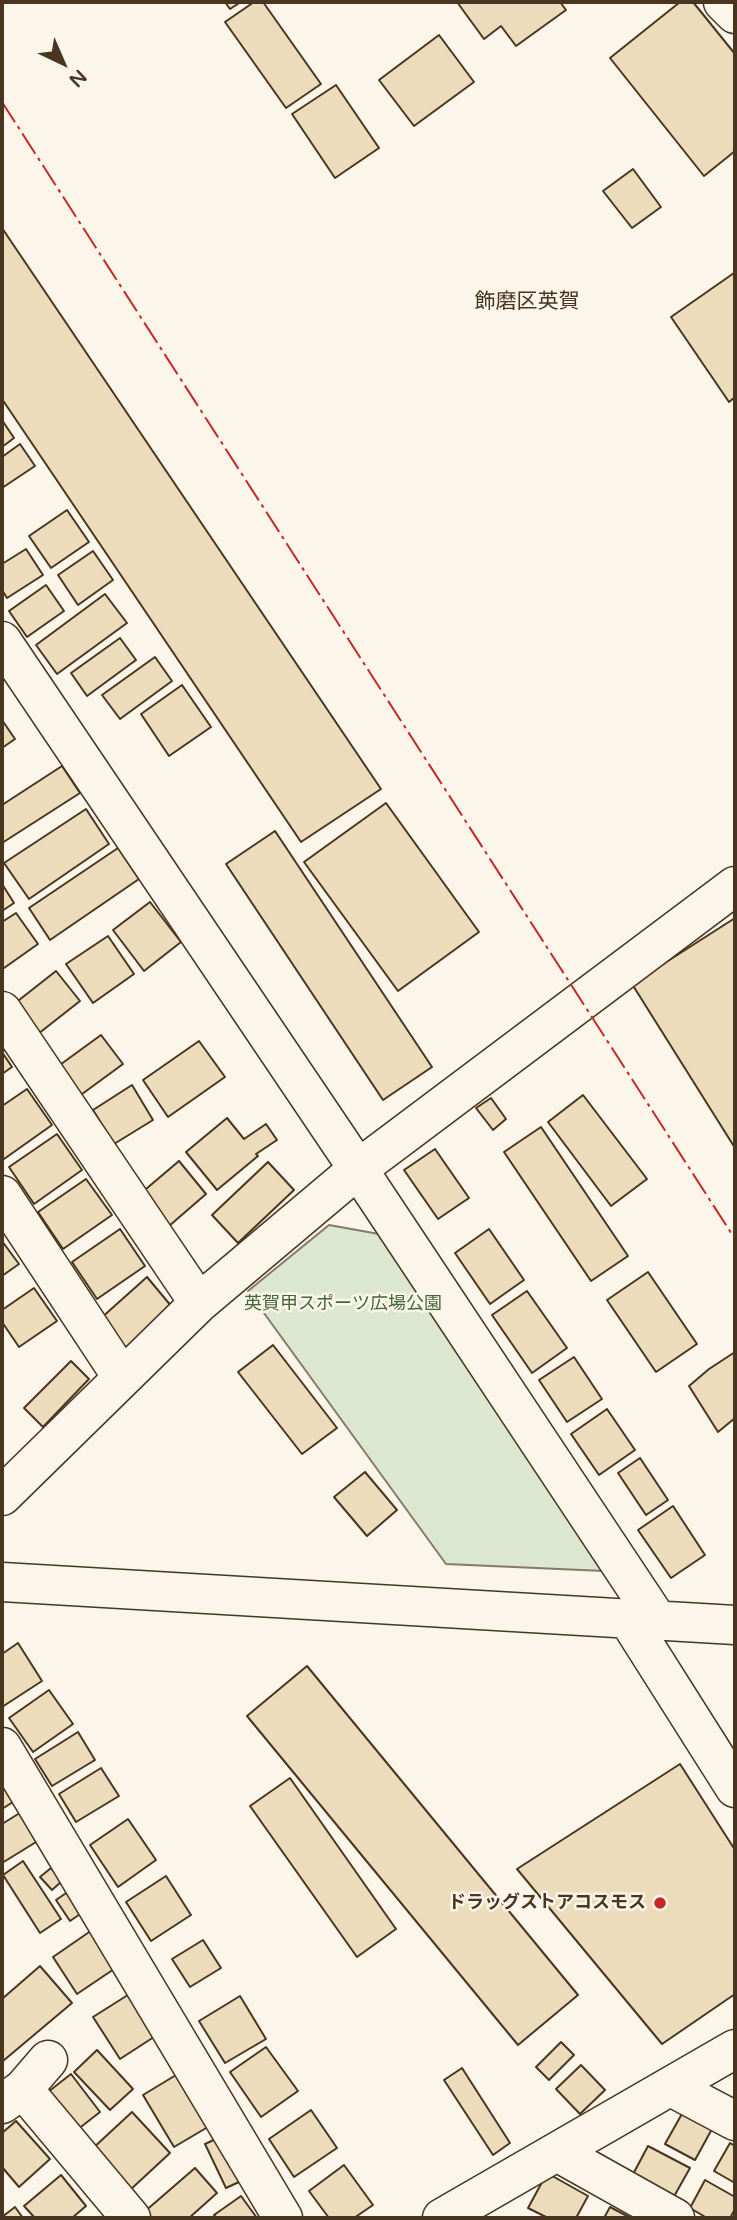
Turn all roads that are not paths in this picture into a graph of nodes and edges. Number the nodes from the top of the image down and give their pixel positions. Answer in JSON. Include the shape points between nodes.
{"nodes":[{"id":1,"x":723,"y":2,"type":"edge"},
{"id":2,"x":735,"y":14,"type":"edge"},
{"id":3,"x":2,"y":641,"type":"edge"},
{"id":4,"x":735,"y":886,"type":"edge"},
{"id":5,"x":2,"y":1011,"type":"edge"},
{"id":6,"x":358,"y":1169,"type":"junction"},
{"id":7,"x":2,"y":1195,"type":"edge"},
{"id":8,"x":199,"y":1303,"type":"junction"},
{"id":9,"x":122,"y":1377,"type":"junction"},
{"id":10,"x":2,"y":1496,"type":"edge"},
{"id":11,"x":2,"y":1582,"type":"edge"},
{"id":12,"x":643,"y":1620,"type":"junction"},
{"id":13,"x":735,"y":1625,"type":"edge"},
{"id":14,"x":2,"y":1747,"type":"edge"},
{"id":15,"x":735,"y":1788,"type":"edge"},
{"id":16,"x":735,"y":2049,"type":"edge"},
{"id":17,"x":48,"y":2060,"type":"dead end"},
{"id":18,"x":671,"y":2087,"type":"junction"},
{"id":19,"x":12,"y":2096,"type":"edge"},
{"id":20,"x":735,"y":2121,"type":"edge"},
{"id":21,"x":557,"y":2152,"type":"junction"},
{"id":22,"x":119,"y":2214,"type":"edge"},
{"id":23,"x":283,"y":2218,"type":"edge"},
{"id":24,"x":442,"y":2218,"type":"edge"},
{"id":25,"x":675,"y":2218,"type":"edge"}],
"edges":[{"from":1,"to":2,"type":"street"},
{"from":3,"to":6,"type":"street"},
{"from":4,"to":6,"type":"street"},
{"from":5,"to":8,"type":"street"},
{"from":6,"to":8,"type":"street"},
{"from":6,"to":12,"type":"street"},
{"from":7,"to":9,"type":"street"},
{"from":8,"to":9,"type":"street"},
{"from":9,"to":10,"type":"street"},
{"from":11,"to":12,"type":"street"},
{"from":12,"to":13,"type":"street"},
{"from":12,"to":15,"type":"street"},
{"from":14,"to":23,"type":"street"},
{"from":16,"to":18,"type":"street"},
{"from":17,"to":19,"type":"street"},
{"from":18,"to":20,"type":"street"},
{"from":18,"to":21,"type":"street"},
{"from":19,"to":22,"type":"street"},
{"from":21,"to":24,"type":"street"},
{"from":21,"to":25,"type":"street"}]}
